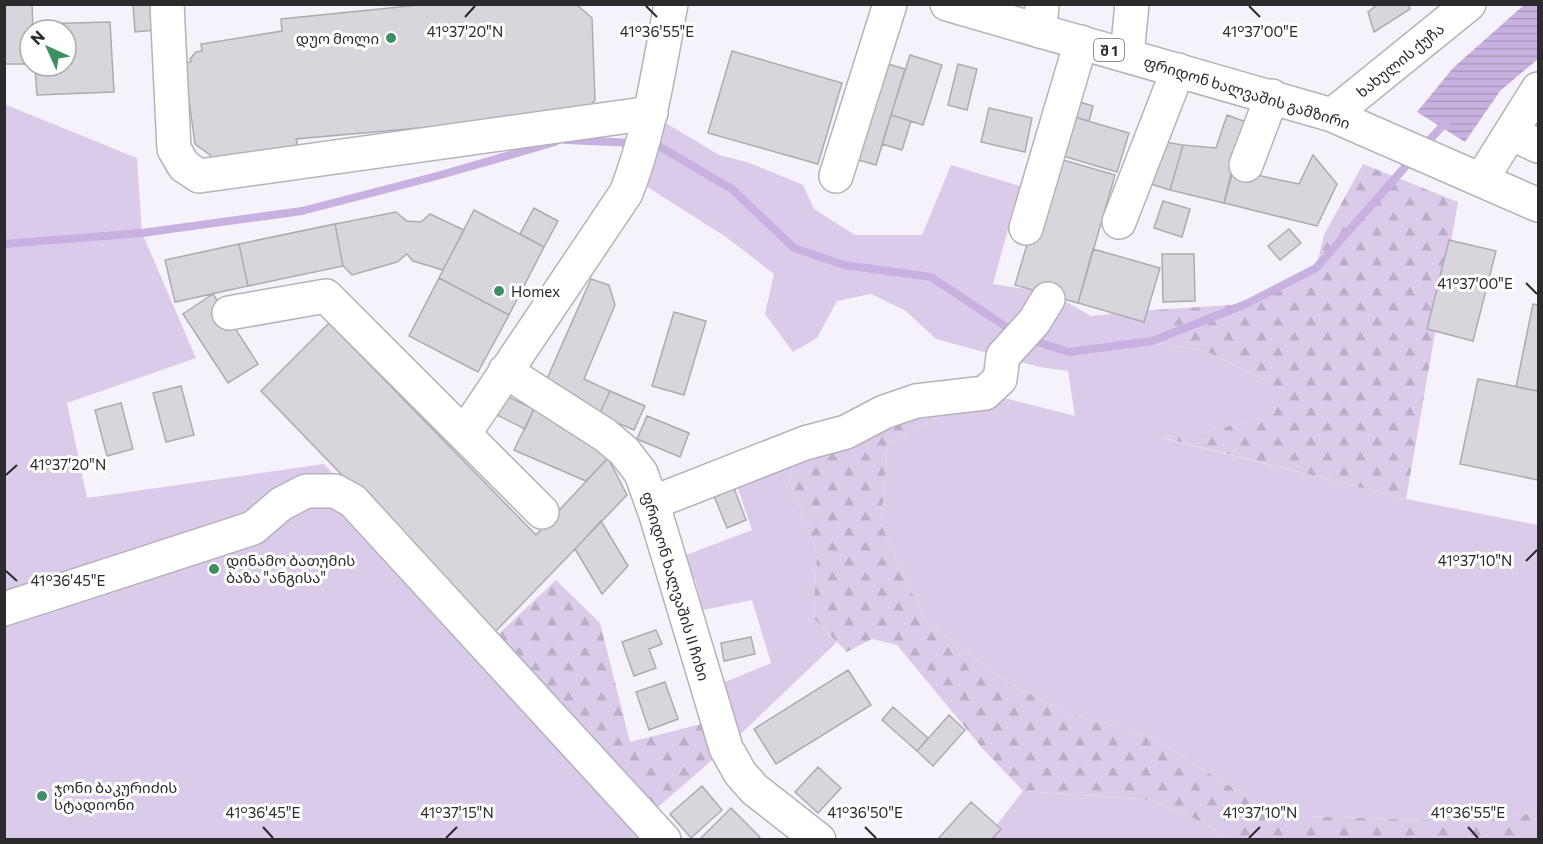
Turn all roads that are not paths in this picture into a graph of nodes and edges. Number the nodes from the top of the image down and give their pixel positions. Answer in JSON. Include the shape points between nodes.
{"nodes":[{"id":1,"x":167,"y":4,"type":"edge"},
{"id":2,"x":671,"y":4,"type":"edge"},
{"id":3,"x":891,"y":4,"type":"edge"},
{"id":4,"x":947,"y":4,"type":"edge"},
{"id":5,"x":1132,"y":4,"type":"edge"},
{"id":6,"x":1468,"y":4,"type":"edge"},
{"id":7,"x":1041,"y":18,"type":"edge"},
{"id":8,"x":1082,"y":42,"type":"junction"},
{"id":9,"x":1127,"y":55,"type":"junction"},
{"id":10,"x":1178,"y":70,"type":"junction"},
{"id":11,"x":1539,"y":90,"type":"edge"},
{"id":12,"x":1272,"y":96,"type":"junction"},
{"id":13,"x":651,"y":112,"type":"junction"},
{"id":14,"x":1332,"y":115,"type":"junction"},
{"id":15,"x":1525,"y":140,"type":"edge"},
{"id":16,"x":1246,"y":165,"type":"dead end"},
{"id":17,"x":836,"y":176,"type":"dead end"},
{"id":18,"x":1481,"y":180,"type":"junction"},
{"id":19,"x":1539,"y":205,"type":"edge"},
{"id":20,"x":1119,"y":222,"type":"dead end"},
{"id":21,"x":1026,"y":228,"type":"dead end"},
{"id":22,"x":1041,"y":311,"type":"dead end"},
{"id":23,"x":229,"y":313,"type":"dead end"},
{"id":24,"x":505,"y":371,"type":"junction"},
{"id":25,"x":464,"y":434,"type":"junction"},
{"id":26,"x":652,"y":503,"type":"junction"},
{"id":27,"x":542,"y":512,"type":"dead end"},
{"id":28,"x":4,"y":609,"type":"edge"},
{"id":29,"x":664,"y":840,"type":"edge"},
{"id":30,"x":819,"y":840,"type":"edge"}],
"edges":[{"from":1,"to":13,"type":"main road","via":[[174,149],[184,166],[199,176]]},
{"from":2,"to":13,"type":"main road"},
{"from":3,"to":17,"type":"main road"},
{"from":4,"to":7,"type":"main road","name":"ფრიდონ ხალვაშის გამზირი","number":"შ 1"},
{"from":5,"to":9,"type":"main road"},
{"from":6,"to":14,"type":"main road","name":"ხახულის ქუჩა"},
{"from":7,"to":8,"type":"main road","name":"ფრიდონ ხალვაშის გამზირი","number":"შ 1"},
{"from":8,"to":9,"type":"main road","name":"ფრიდონ ხალვაშის გამზირი","number":"შ 1"},
{"from":8,"to":21,"type":"main road"},
{"from":9,"to":10,"type":"main road","name":"ფრიდონ ხალვაშის გამზირი","number":"შ 1"},
{"from":10,"to":12,"type":"main road","name":"ფრიდონ ხალვაშის გამზირი","number":"შ 1"},
{"from":10,"to":20,"type":"main road"},
{"from":11,"to":15,"type":"main road"},
{"from":12,"to":14,"type":"main road","name":"ფრიდონ ხალვაშის გამზირი","number":"შ 1"},
{"from":12,"to":16,"type":"main road"},
{"from":13,"to":24,"type":"main road","via":[[626,193]]},
{"from":14,"to":18,"type":"main road","name":"ფრიდონ ხალვაშის გამზირი","number":"შ 1"},
{"from":15,"to":18,"type":"main road"},
{"from":18,"to":19,"type":"main road","name":"ფრიდონ ხალვაშის გამზირი","number":"შ 1"},
{"from":22,"to":26,"type":"main road","via":[[1003,356],[1000,380],[985,393],[916,401],[846,432],[805,442]]},
{"from":23,"to":25,"type":"main road","via":[[326,296]]},
{"from":24,"to":25,"type":"main road"},
{"from":24,"to":26,"type":"main road","name":"ფრიდონ ხალვაშის II ჩიხი","via":[[624,451],[641,473]]},
{"from":25,"to":27,"type":"main road"},
{"from":26,"to":30,"type":"main road","name":"ფრიდონ ხალვაშის II ჩიხი","via":[[726,748],[754,789]]},
{"from":28,"to":29,"type":"main road","via":[[253,528],[281,504],[306,491],[335,491],[353,501]]}]}
